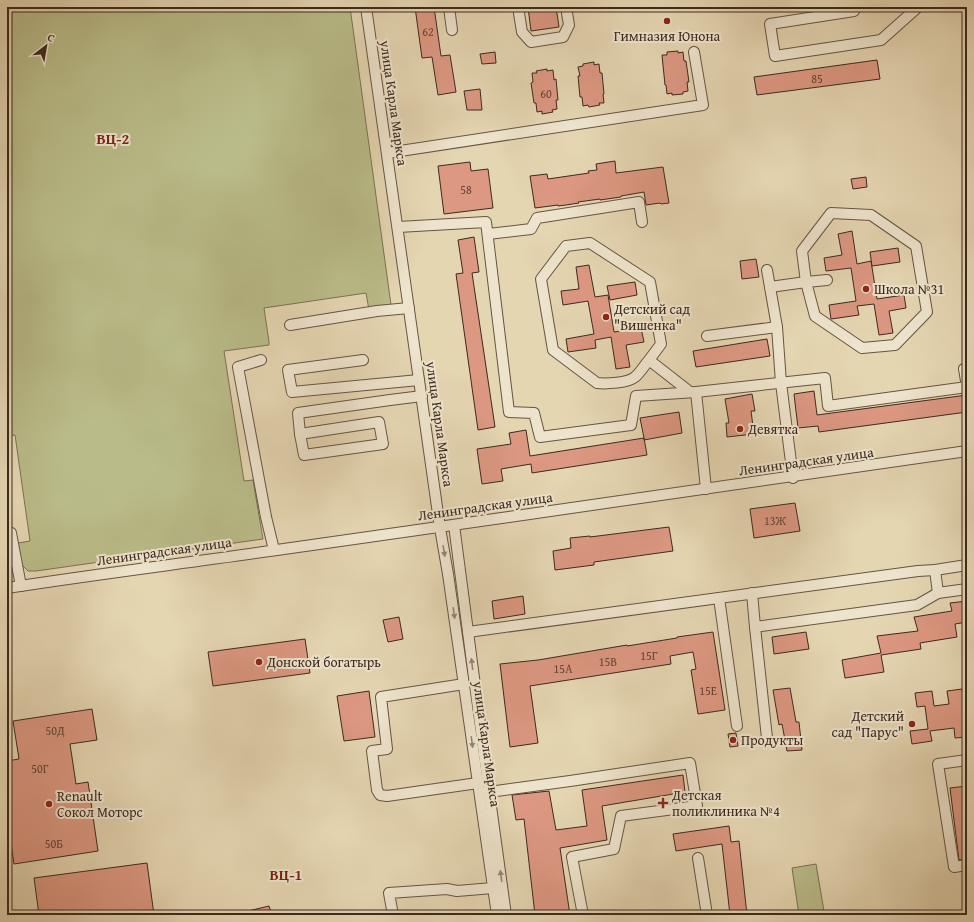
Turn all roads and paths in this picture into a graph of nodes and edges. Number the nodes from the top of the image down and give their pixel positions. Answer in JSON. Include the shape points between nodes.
{"nodes":[{"id":1,"x":366,"y":7,"type":"edge"},
{"id":2,"x":449,"y":7,"type":"edge"},
{"id":3,"x":518,"y":7,"type":"edge"},
{"id":4,"x":566,"y":7,"type":"edge"},
{"id":5,"x":918,"y":7,"type":"edge"},
{"id":6,"x":854,"y":11,"type":"dead end"},
{"id":7,"x":452,"y":30,"type":"dead end"},
{"id":8,"x":694,"y":52,"type":"dead end"},
{"id":9,"x":387,"y":153,"type":"junction"},
{"id":10,"x":642,"y":222,"type":"dead end"},
{"id":11,"x":398,"y":227,"type":"junction"},
{"id":12,"x":488,"y":234,"type":"junction"},
{"id":13,"x":767,"y":270,"type":"dead end"},
{"id":14,"x":827,"y":280,"type":"dead end"},
{"id":15,"x":806,"y":282,"type":"junction"},
{"id":16,"x":770,"y":288,"type":"junction"},
{"id":17,"x":409,"y":308,"type":"junction"},
{"id":18,"x":290,"y":325,"type":"dead end"},
{"id":19,"x":776,"y":327,"type":"junction"},
{"id":20,"x":707,"y":336,"type":"dead end"},
{"id":21,"x":261,"y":360,"type":"dead end"},
{"id":22,"x":363,"y":360,"type":"dead end"},
{"id":23,"x":649,"y":360,"type":"junction"},
{"id":24,"x":967,"y":368,"type":"edge"},
{"id":25,"x":419,"y":380,"type":"junction"},
{"id":26,"x":781,"y":383,"type":"junction"},
{"id":27,"x":693,"y":392,"type":"junction"},
{"id":28,"x":422,"y":396,"type":"junction"},
{"id":29,"x":300,"y":434,"type":"junction"},
{"id":30,"x":967,"y":451,"type":"edge"},
{"id":31,"x":967,"y":455,"type":"edge"},
{"id":32,"x":793,"y":477,"type":"junction"},
{"id":33,"x":706,"y":490,"type":"junction"},
{"id":34,"x":454,"y":525,"type":"junction"},
{"id":35,"x":440,"y":527,"type":"junction"},
{"id":36,"x":7,"y":533,"type":"edge"},
{"id":37,"x":274,"y":550,"type":"junction"},
{"id":38,"x":967,"y":565,"type":"edge"},
{"id":39,"x":935,"y":570,"type":"junction"},
{"id":40,"x":21,"y":586,"type":"junction"},
{"id":41,"x":7,"y":589,"type":"edge"},
{"id":42,"x":967,"y":589,"type":"edge"},
{"id":43,"x":752,"y":593,"type":"junction"},
{"id":44,"x":938,"y":593,"type":"junction"},
{"id":45,"x":719,"y":598,"type":"junction"},
{"id":46,"x":755,"y":627,"type":"junction"},
{"id":47,"x":468,"y":632,"type":"junction"},
{"id":48,"x":464,"y":684,"type":"junction"},
{"id":49,"x":737,"y":726,"type":"dead end"},
{"id":50,"x":767,"y":738,"type":"dead end"},
{"id":51,"x":967,"y":760,"type":"edge"},
{"id":52,"x":478,"y":783,"type":"junction"},
{"id":53,"x":489,"y":792,"type":"junction"},
{"id":54,"x":698,"y":858,"type":"dead end"},
{"id":55,"x":967,"y":866,"type":"edge"},
{"id":56,"x":493,"y":888,"type":"junction"},
{"id":57,"x":393,"y":915,"type":"edge"},
{"id":58,"x":497,"y":915,"type":"edge"},
{"id":59,"x":506,"y":915,"type":"edge"},
{"id":60,"x":583,"y":915,"type":"edge"},
{"id":61,"x":707,"y":915,"type":"edge"}],
"edges":[{"from":1,"to":9,"type":"street","name":"улица Карла Маркса"},
{"from":2,"to":7,"type":"street"},
{"from":3,"to":4,"type":"street","via":[[522,32],[531,42],[562,37],[569,25]]},
{"from":5,"to":6,"type":"street","via":[[881,40],[775,56],[770,24]]},
{"from":8,"to":9,"type":"street","via":[[703,105]]},
{"from":9,"to":11,"type":"street","name":"улица Карла Маркса"},
{"from":10,"to":12,"type":"street","via":[[639,202],[537,218],[531,229]]},
{"from":11,"to":12,"type":"street","via":[[486,222]]},
{"from":11,"to":17,"type":"street","name":"улица Карла Маркса"},
{"from":12,"to":27,"type":"street","via":[[509,412],[534,413],[540,437],[631,425],[636,396]]},
{"from":13,"to":16,"type":"street"},
{"from":14,"to":15,"type":"street"},
{"from":15,"to":15,"type":"street","via":[[815,316],[862,348],[895,345],[927,312],[916,246],[871,215],[831,213],[802,251]]},
{"from":15,"to":16,"type":"street"},
{"from":16,"to":19,"type":"street"},
{"from":17,"to":18,"type":"street"},
{"from":17,"to":25,"type":"street","name":"улица Карла Маркса"},
{"from":19,"to":20,"type":"street"},
{"from":19,"to":26,"type":"street"},
{"from":21,"to":37,"type":"street","via":[[238,367]]},
{"from":22,"to":25,"type":"street","via":[[288,370],[292,392]]},
{"from":23,"to":23,"type":"street","via":[[634,378],[602,384],[553,350],[541,280],[566,246],[590,243],[650,282],[661,344]]},
{"from":23,"to":27,"type":"street"},
{"from":24,"to":26,"type":"street","via":[[964,369],[967,387],[828,406],[825,378]]},
{"from":25,"to":28,"type":"street","name":"улица Карла Маркса"},
{"from":26,"to":27,"type":"street"},
{"from":26,"to":32,"type":"street"},
{"from":27,"to":33,"type":"street"},
{"from":28,"to":29,"type":"street","via":[[298,414]]},
{"from":28,"to":35,"type":"street","name":"улица Карла Маркса"},
{"from":29,"to":29,"type":"street","via":[[379,422],[383,444],[304,455]]},
{"from":30,"to":32,"type":"street","name":"Ленинградская улица"},
{"from":31,"to":32,"type":"street"},
{"from":32,"to":33,"type":"street","name":"Ленинградская улица"},
{"from":32,"to":34,"type":"street"},
{"from":33,"to":34,"type":"street","name":"Ленинградская улица"},
{"from":34,"to":35,"type":"street","name":"Ленинградская улица"},
{"from":34,"to":47,"type":"street","name":"улица Карла Маркса"},
{"from":35,"to":37,"type":"street","name":"Ленинградская улица"},
{"from":35,"to":41,"type":"street"},
{"from":35,"to":48,"type":"street","name":"улица Карла Маркса","one_way":true},
{"from":36,"to":40,"type":"street","via":[[11,533]]},
{"from":37,"to":40,"type":"street","name":"Ленинградская улица"},
{"from":38,"to":39,"type":"street"},
{"from":39,"to":43,"type":"street"},
{"from":39,"to":44,"type":"street"},
{"from":40,"to":41,"type":"street","name":"Ленинградская улица"},
{"from":42,"to":44,"type":"street"},
{"from":43,"to":45,"type":"street"},
{"from":43,"to":46,"type":"street"},
{"from":44,"to":46,"type":"street","via":[[917,605]]},
{"from":45,"to":47,"type":"street"},
{"from":45,"to":49,"type":"street"},
{"from":46,"to":50,"type":"street"},
{"from":53,"to":47,"type":"street","name":"улица Карла Маркса","one_way":true},
{"from":48,"to":52,"type":"street","name":"улица Карла Маркса","one_way":true},
{"from":48,"to":52,"type":"street","via":[[381,697],[387,749],[372,751],[376,790],[386,796]]},
{"from":51,"to":55,"type":"street","via":[[938,764],[954,867]]},
{"from":52,"to":56,"type":"street","name":"улица Карла Маркса"},
{"from":59,"to":53,"type":"street","name":"улица Карла Маркса","one_way":true},
{"from":53,"to":60,"type":"street","via":[[690,763],[697,806],[621,816],[614,849],[572,857]]},
{"from":54,"to":61,"type":"street"},
{"from":56,"to":57,"type":"street","via":[[389,893]]},
{"from":56,"to":58,"type":"street","name":"улица Карла Маркса"}]}
